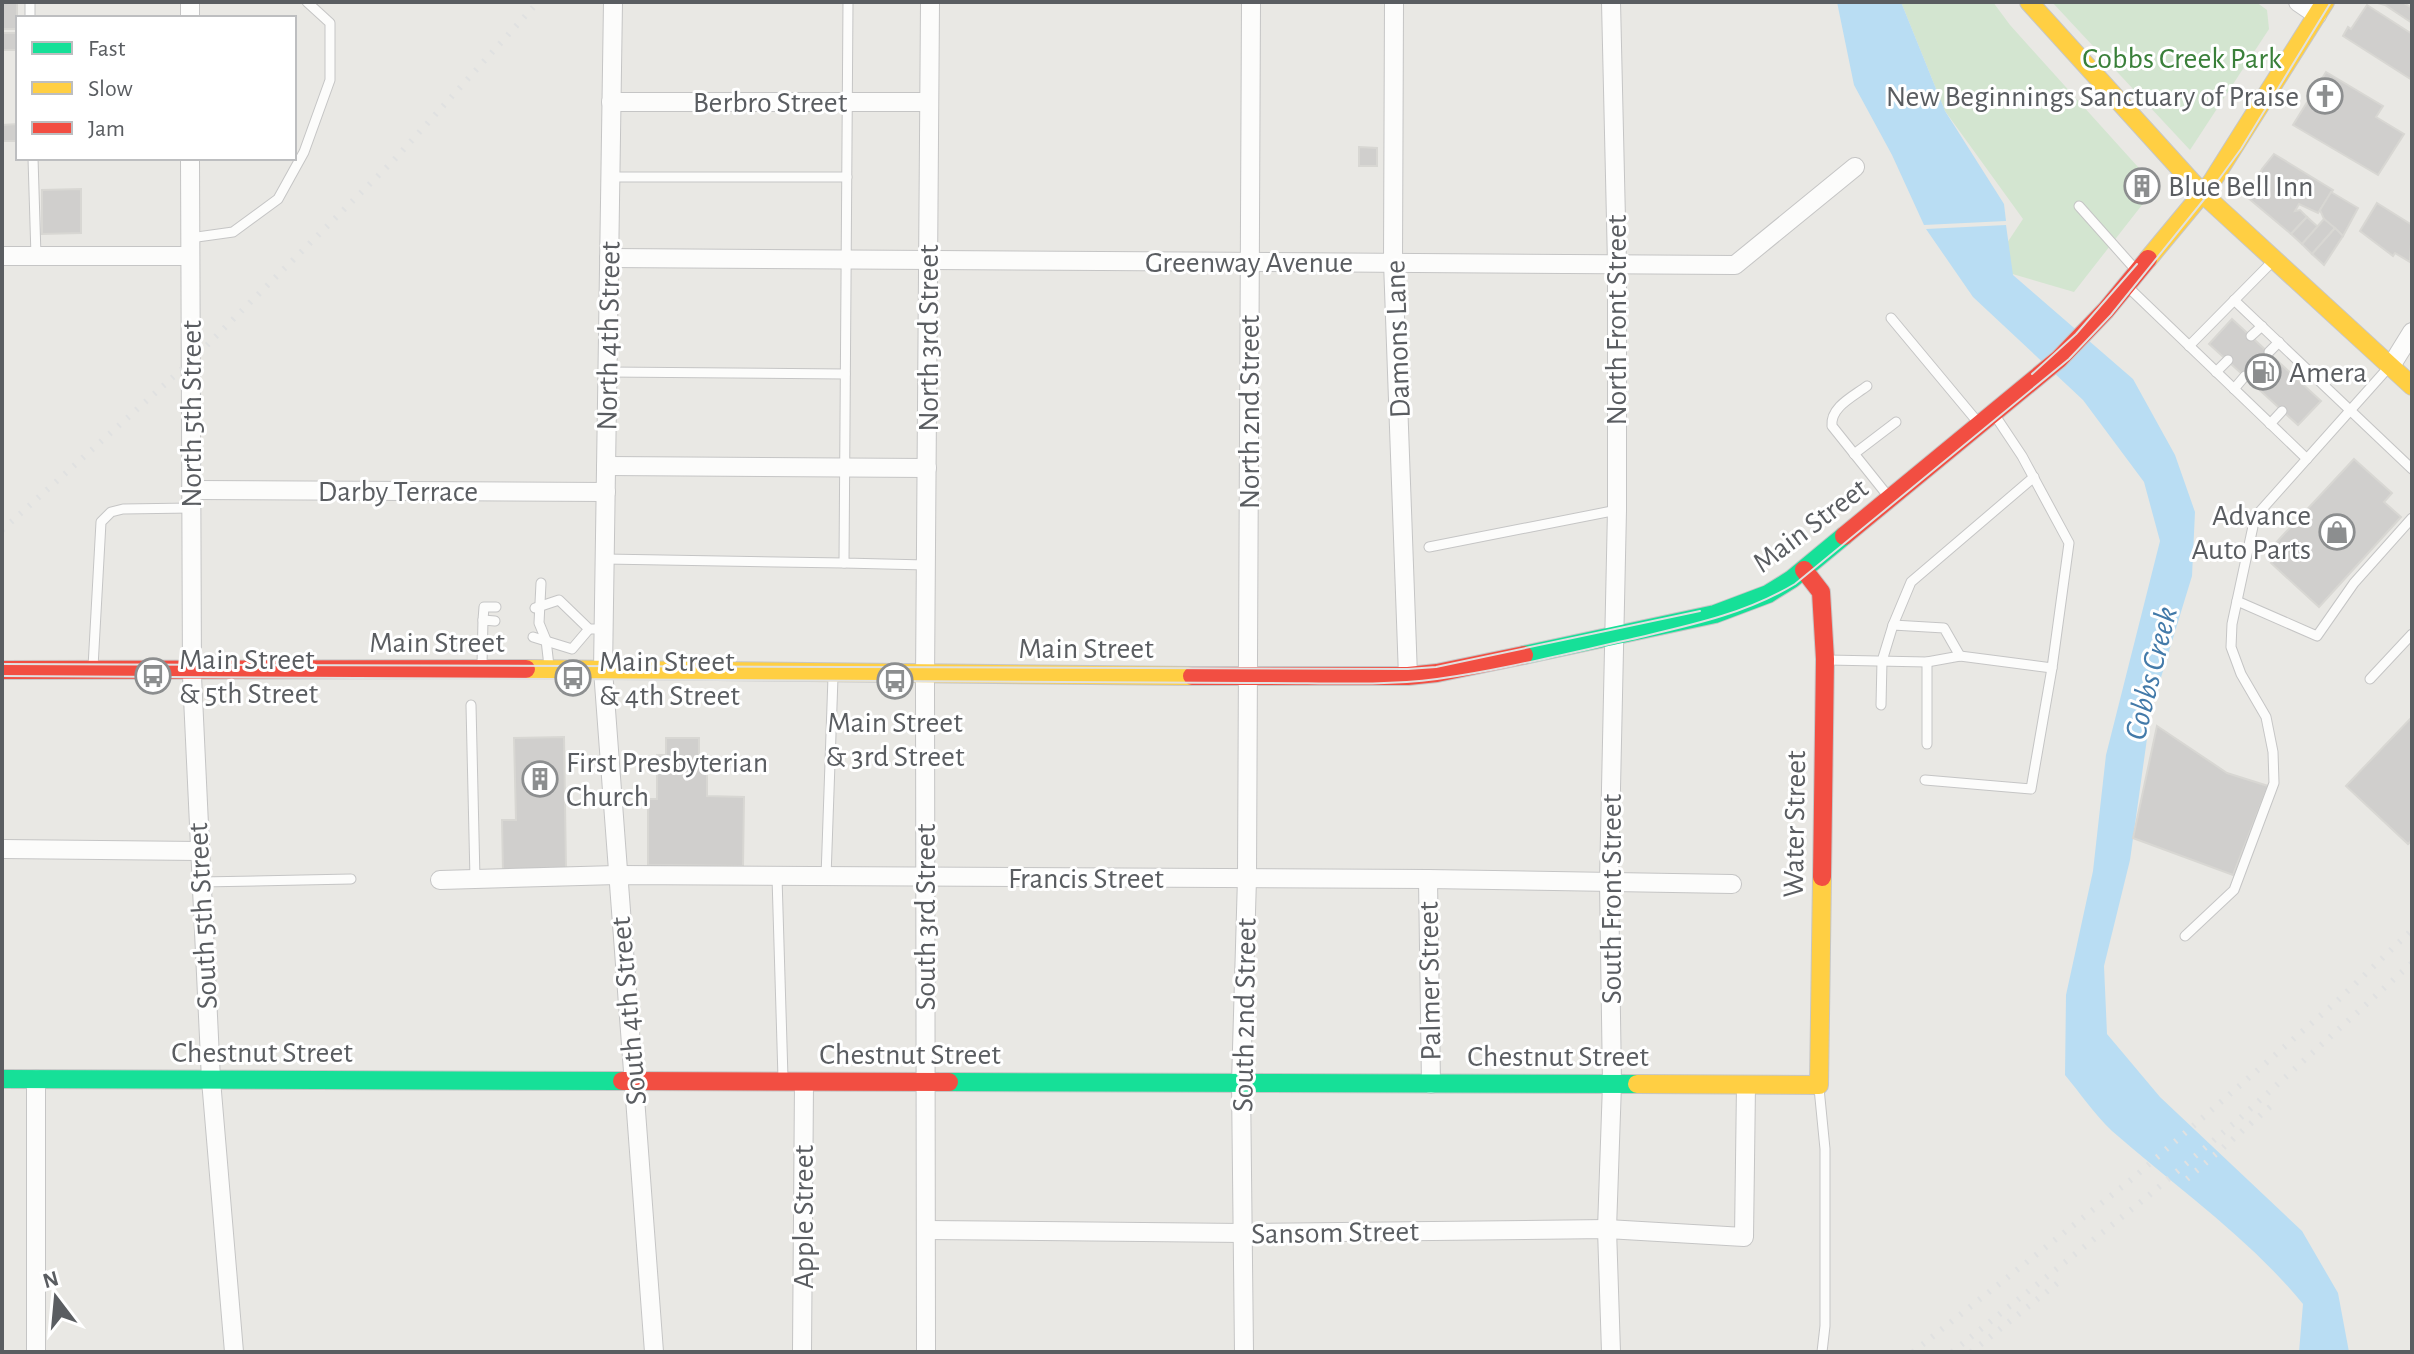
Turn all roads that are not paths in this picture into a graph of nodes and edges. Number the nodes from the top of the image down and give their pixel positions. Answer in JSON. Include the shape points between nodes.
{"nodes":[{"id":1,"x":307,"y":2,"type":"edge"},
{"id":2,"x":613,"y":2,"type":"edge"},
{"id":3,"x":848,"y":2,"type":"edge"},
{"id":4,"x":930,"y":2,"type":"edge"},
{"id":5,"x":1251,"y":2,"type":"edge"},
{"id":6,"x":1394,"y":2,"type":"edge"},
{"id":7,"x":1611,"y":2,"type":"edge"},
{"id":8,"x":2029,"y":2,"type":"edge"},
{"id":9,"x":2298,"y":2,"type":"edge"},
{"id":10,"x":2321,"y":8,"type":"edge"},
{"id":11,"x":611,"y":102,"type":"junction"},
{"id":12,"x":847,"y":102,"type":"junction"},
{"id":13,"x":929,"y":102,"type":"junction"},
{"id":14,"x":33,"y":160,"type":"edge"},
{"id":15,"x":190,"y":160,"type":"edge"},
{"id":16,"x":1855,"y":167,"type":"dead end"},
{"id":17,"x":610,"y":177,"type":"junction"},
{"id":18,"x":847,"y":177,"type":"junction"},
{"id":19,"x":2203,"y":194,"type":"junction"},
{"id":20,"x":2079,"y":206,"type":"dead end"},
{"id":21,"x":190,"y":247,"type":"junction"},
{"id":22,"x":2,"y":256,"type":"edge"},
{"id":23,"x":36,"y":256,"type":"junction"},
{"id":24,"x":609,"y":258,"type":"junction"},
{"id":25,"x":847,"y":259,"type":"junction"},
{"id":26,"x":928,"y":260,"type":"junction"},
{"id":27,"x":2275,"y":260,"type":"junction"},
{"id":28,"x":1250,"y":262,"type":"junction"},
{"id":29,"x":1393,"y":262,"type":"junction"},
{"id":30,"x":1617,"y":264,"type":"junction"},
{"id":31,"x":2132,"y":279,"type":"junction"},
{"id":32,"x":2234,"y":300,"type":"junction"},
{"id":33,"x":1891,"y":318,"type":"dead end"},
{"id":34,"x":2262,"y":326,"type":"junction"},
{"id":35,"x":2412,"y":332,"type":"edge"},
{"id":36,"x":2251,"y":336,"type":"dead end"},
{"id":37,"x":2279,"y":342,"type":"junction"},
{"id":38,"x":2189,"y":346,"type":"junction"},
{"id":39,"x":2269,"y":352,"type":"dead end"},
{"id":40,"x":2228,"y":360,"type":"dead end"},
{"id":41,"x":2391,"y":366,"type":"junction"},
{"id":42,"x":607,"y":372,"type":"junction"},
{"id":43,"x":2216,"y":372,"type":"junction"},
{"id":44,"x":845,"y":374,"type":"junction"},
{"id":45,"x":2245,"y":376,"type":"dead end"},
{"id":46,"x":2313,"y":377,"type":"junction"},
{"id":47,"x":1867,"y":386,"type":"dead end"},
{"id":48,"x":2305,"y":386,"type":"dead end"},
{"id":49,"x":2412,"y":386,"type":"edge"},
{"id":50,"x":2234,"y":389,"type":"junction"},
{"id":51,"x":2352,"y":410,"type":"junction"},
{"id":52,"x":2282,"y":411,"type":"dead end"},
{"id":53,"x":1987,"y":419,"type":"junction"},
{"id":54,"x":1896,"y":422,"type":"dead end"},
{"id":55,"x":2270,"y":424,"type":"junction"},
{"id":56,"x":1854,"y":454,"type":"junction"},
{"id":57,"x":2307,"y":459,"type":"junction"},
{"id":58,"x":606,"y":466,"type":"junction"},
{"id":59,"x":844,"y":468,"type":"junction"},
{"id":60,"x":927,"y":468,"type":"junction"},
{"id":61,"x":2412,"y":469,"type":"edge"},
{"id":62,"x":2034,"y":477,"type":"junction"},
{"id":63,"x":606,"y":492,"type":"junction"},
{"id":64,"x":1890,"y":498,"type":"junction"},
{"id":65,"x":191,"y":499,"type":"junction"},
{"id":66,"x":1617,"y":510,"type":"junction"},
{"id":67,"x":2412,"y":518,"type":"edge"},
{"id":68,"x":1429,"y":547,"type":"dead end"},
{"id":69,"x":605,"y":559,"type":"junction"},
{"id":70,"x":844,"y":563,"type":"junction"},
{"id":71,"x":926,"y":565,"type":"junction"},
{"id":72,"x":1804,"y":570,"type":"junction"},
{"id":73,"x":541,"y":583,"type":"dead end"},
{"id":74,"x":2237,"y":601,"type":"junction"},
{"id":75,"x":496,"y":607,"type":"dead end"},
{"id":76,"x":537,"y":608,"type":"junction"},
{"id":77,"x":483,"y":620,"type":"junction"},
{"id":78,"x":495,"y":621,"type":"dead end"},
{"id":79,"x":1893,"y":625,"type":"junction"},
{"id":80,"x":596,"y":629,"type":"junction"},
{"id":81,"x":2412,"y":634,"type":"edge"},
{"id":82,"x":483,"y":637,"type":"junction"},
{"id":83,"x":495,"y":637,"type":"dead end"},
{"id":84,"x":533,"y":637,"type":"dead end"},
{"id":85,"x":1613,"y":637,"type":"junction"},
{"id":86,"x":546,"y":640,"type":"junction"},
{"id":87,"x":1960,"y":656,"type":"junction"},
{"id":88,"x":1825,"y":659,"type":"junction"},
{"id":89,"x":1882,"y":661,"type":"junction"},
{"id":90,"x":1927,"y":662,"type":"junction"},
{"id":91,"x":2052,"y":668,"type":"junction"},
{"id":92,"x":549,"y":669,"type":"junction"},
{"id":93,"x":2,"y":670,"type":"edge"},
{"id":94,"x":93,"y":670,"type":"junction"},
{"id":95,"x":192,"y":670,"type":"junction"},
{"id":96,"x":482,"y":670,"type":"junction"},
{"id":97,"x":603,"y":670,"type":"junction"},
{"id":98,"x":833,"y":672,"type":"junction"},
{"id":99,"x":925,"y":674,"type":"junction"},
{"id":100,"x":1408,"y":676,"type":"junction"},
{"id":101,"x":1247,"y":677,"type":"junction"},
{"id":102,"x":2370,"y":679,"type":"dead end"},
{"id":103,"x":471,"y":705,"type":"dead end"},
{"id":104,"x":1881,"y":705,"type":"dead end"},
{"id":105,"x":1927,"y":744,"type":"dead end"},
{"id":106,"x":1925,"y":780,"type":"dead end"},
{"id":107,"x":2,"y":849,"type":"edge"},
{"id":108,"x":199,"y":851,"type":"junction"},
{"id":109,"x":617,"y":875,"type":"junction"},
{"id":110,"x":777,"y":877,"type":"junction"},
{"id":111,"x":826,"y":877,"type":"junction"},
{"id":112,"x":925,"y":878,"type":"junction"},
{"id":113,"x":1247,"y":878,"type":"junction"},
{"id":114,"x":351,"y":879,"type":"dead end"},
{"id":115,"x":475,"y":879,"type":"junction"},
{"id":116,"x":1428,"y":879,"type":"junction"},
{"id":117,"x":440,"y":880,"type":"dead end"},
{"id":118,"x":1609,"y":881,"type":"junction"},
{"id":119,"x":200,"y":882,"type":"junction"},
{"id":120,"x":1732,"y":884,"type":"dead end"},
{"id":121,"x":2185,"y":936,"type":"dead end"},
{"id":122,"x":2,"y":1079,"type":"edge"},
{"id":123,"x":36,"y":1079,"type":"junction"},
{"id":124,"x":211,"y":1080,"type":"junction"},
{"id":125,"x":634,"y":1081,"type":"junction"},
{"id":126,"x":783,"y":1082,"type":"junction"},
{"id":127,"x":804,"y":1082,"type":"junction"},
{"id":128,"x":926,"y":1082,"type":"junction"},
{"id":129,"x":1241,"y":1083,"type":"junction"},
{"id":130,"x":1431,"y":1084,"type":"junction"},
{"id":131,"x":1612,"y":1084,"type":"junction"},
{"id":132,"x":1746,"y":1085,"type":"junction"},
{"id":133,"x":1819,"y":1085,"type":"junction"},
{"id":134,"x":1607,"y":1229,"type":"junction"},
{"id":135,"x":926,"y":1230,"type":"junction"},
{"id":136,"x":1243,"y":1233,"type":"junction"},
{"id":137,"x":36,"y":1352,"type":"edge"},
{"id":138,"x":234,"y":1352,"type":"edge"},
{"id":139,"x":654,"y":1352,"type":"edge"},
{"id":140,"x":802,"y":1352,"type":"edge"},
{"id":141,"x":926,"y":1352,"type":"edge"},
{"id":142,"x":1244,"y":1352,"type":"edge"},
{"id":143,"x":1611,"y":1352,"type":"edge"},
{"id":144,"x":1822,"y":1352,"type":"edge"}],
"edges":[{"from":1,"to":21,"type":"lane","via":[[330,23],[330,80],[304,152],[278,199],[233,232]]},
{"from":2,"to":11,"type":"street","name":"North 4th Street"},
{"from":3,"to":12,"type":"lane"},
{"from":4,"to":13,"type":"street","name":"North 3rd Street"},
{"from":5,"to":28,"type":"street","name":"North 2nd Street"},
{"from":6,"to":29,"type":"street","name":"Damons Lane"},
{"from":7,"to":30,"type":"street","name":"North Front Street"},
{"from":8,"to":19,"type":"main road"},
{"from":9,"to":10,"type":"street"},
{"from":10,"to":19,"type":"main road","name":"Main Street"},
{"from":11,"to":12,"type":"street","name":"Berbro Street"},
{"from":11,"to":17,"type":"street","name":"North 4th Street"},
{"from":12,"to":13,"type":"street","name":"Berbro Street"},
{"from":12,"to":18,"type":"lane"},
{"from":13,"to":26,"type":"street","name":"North 3rd Street"},
{"from":14,"to":23,"type":"lane"},
{"from":15,"to":21,"type":"street","name":"North 5th Street"},
{"from":16,"to":30,"type":"street","name":"Greenway Avenue","via":[[1735,265]]},
{"from":17,"to":18,"type":"lane"},
{"from":17,"to":24,"type":"street","name":"North 4th Street"},
{"from":18,"to":25,"type":"lane"},
{"from":19,"to":27,"type":"main road"},
{"from":19,"to":31,"type":"main road","name":"Main Street"},
{"from":20,"to":31,"type":"lane"},
{"from":21,"to":23,"type":"street"},
{"from":21,"to":65,"type":"street","name":"North 5th Street"},
{"from":22,"to":23,"type":"street"},
{"from":24,"to":25,"type":"street","name":"Greenway Avenue"},
{"from":24,"to":42,"type":"street","name":"North 4th Street"},
{"from":25,"to":26,"type":"street","name":"Greenway Avenue"},
{"from":25,"to":44,"type":"lane"},
{"from":26,"to":28,"type":"street","name":"Greenway Avenue"},
{"from":26,"to":60,"type":"street","name":"North 3rd Street"},
{"from":27,"to":32,"type":"lane"},
{"from":27,"to":41,"type":"main road"},
{"from":28,"to":29,"type":"street","name":"Greenway Avenue"},
{"from":28,"to":101,"type":"street","name":"North 2nd Street"},
{"from":29,"to":30,"type":"street","name":"Greenway Avenue"},
{"from":29,"to":100,"type":"street","name":"Damons Lane"},
{"from":30,"to":66,"type":"street","name":"North Front Street"},
{"from":31,"to":38,"type":"lane"},
{"from":31,"to":53,"type":"main road","name":"Main Street","via":[[2071,348]]},
{"from":32,"to":34,"type":"lane"},
{"from":32,"to":38,"type":"lane"},
{"from":33,"to":53,"type":"lane"},
{"from":34,"to":36,"type":"lane"},
{"from":34,"to":37,"type":"lane"},
{"from":35,"to":41,"type":"street"},
{"from":37,"to":39,"type":"lane"},
{"from":37,"to":46,"type":"lane"},
{"from":38,"to":43,"type":"lane"},
{"from":40,"to":43,"type":"lane"},
{"from":41,"to":49,"type":"main road"},
{"from":41,"to":51,"type":"lane"},
{"from":42,"to":44,"type":"lane"},
{"from":42,"to":58,"type":"street","name":"North 4th Street"},
{"from":43,"to":50,"type":"lane"},
{"from":44,"to":59,"type":"lane"},
{"from":45,"to":50,"type":"lane"},
{"from":46,"to":48,"type":"lane"},
{"from":46,"to":51,"type":"lane"},
{"from":47,"to":56,"type":"lane","via":[[1831,419]]},
{"from":50,"to":55,"type":"lane"},
{"from":51,"to":57,"type":"lane"},
{"from":51,"to":61,"type":"lane"},
{"from":52,"to":55,"type":"lane"},
{"from":53,"to":62,"type":"lane"},
{"from":53,"to":64,"type":"main road","name":"Main Street"},
{"from":54,"to":56,"type":"lane"},
{"from":55,"to":57,"type":"lane"},
{"from":56,"to":64,"type":"lane"},
{"from":57,"to":74,"type":"lane","via":[[2255,517]]},
{"from":58,"to":59,"type":"street"},
{"from":58,"to":63,"type":"street","name":"North 4th Street"},
{"from":59,"to":60,"type":"street"},
{"from":59,"to":70,"type":"lane"},
{"from":60,"to":71,"type":"street","name":"North 3rd Street"},
{"from":62,"to":79,"type":"lane","via":[[1911,582]]},
{"from":62,"to":91,"type":"lane","via":[[2069,543]]},
{"from":63,"to":65,"type":"street","name":"Darby Terrace"},
{"from":63,"to":69,"type":"street","name":"North 4th Street"},
{"from":64,"to":72,"type":"main road","name":"Main Street"},
{"from":65,"to":94,"type":"lane","via":[[111,512],[101,522]]},
{"from":65,"to":95,"type":"street","name":"North 5th Street"},
{"from":66,"to":68,"type":"lane"},
{"from":66,"to":85,"type":"street","name":"North Front Street"},
{"from":67,"to":74,"type":"lane","via":[[2354,583],[2317,636]]},
{"from":69,"to":70,"type":"lane"},
{"from":69,"to":80,"type":"street","name":"North 4th Street"},
{"from":70,"to":71,"type":"lane"},
{"from":71,"to":99,"type":"street","name":"North 3rd Street"},
{"from":72,"to":85,"type":"main road","name":"Main Street","via":[[1744,605]]},
{"from":72,"to":88,"type":"main road","name":"Water Street","via":[[1821,592]]},
{"from":73,"to":76,"type":"lane"},
{"from":74,"to":121,"type":"lane","via":[[2231,647],[2266,717],[2274,783],[2234,890]]},
{"from":75,"to":77,"type":"lane","via":[[484,607]]},
{"from":76,"to":80,"type":"lane","via":[[559,600]]},
{"from":76,"to":86,"type":"lane","via":[[536,623]]},
{"from":77,"to":78,"type":"lane"},
{"from":77,"to":82,"type":"lane"},
{"from":79,"to":87,"type":"lane","via":[[1944,628]]},
{"from":79,"to":89,"type":"lane"},
{"from":80,"to":86,"type":"lane","via":[[572,649]]},
{"from":80,"to":97,"type":"street","name":"North 4th Street"},
{"from":81,"to":102,"type":"lane"},
{"from":82,"to":83,"type":"lane"},
{"from":82,"to":96,"type":"lane"},
{"from":84,"to":86,"type":"lane"},
{"from":85,"to":100,"type":"main road","name":"Main Street"},
{"from":85,"to":118,"type":"street","name":"South Front Street"},
{"from":86,"to":92,"type":"lane"},
{"from":87,"to":90,"type":"lane"},
{"from":87,"to":91,"type":"lane"},
{"from":88,"to":89,"type":"lane"},
{"from":88,"to":133,"type":"main road","name":"Water Street"},
{"from":89,"to":90,"type":"lane"},
{"from":89,"to":104,"type":"lane"},
{"from":90,"to":105,"type":"lane"},
{"from":91,"to":106,"type":"lane","via":[[2031,789]]},
{"from":92,"to":96,"type":"main road","name":"Main Street"},
{"from":92,"to":97,"type":"main road","name":"Main Street"},
{"from":93,"to":94,"type":"main road","name":"Main Street"},
{"from":94,"to":95,"type":"main road","name":"Main Street"},
{"from":95,"to":96,"type":"main road","name":"Main Street"},
{"from":95,"to":108,"type":"street","name":"South 5th Street"},
{"from":97,"to":98,"type":"main road","name":"Main Street"},
{"from":97,"to":109,"type":"street","name":"South 4th Street"},
{"from":98,"to":99,"type":"main road","name":"Main Street"},
{"from":98,"to":111,"type":"lane"},
{"from":99,"to":101,"type":"main road","name":"Main Street"},
{"from":99,"to":112,"type":"street","name":"South 3rd Street"},
{"from":100,"to":101,"type":"main road","name":"Main Street"},
{"from":101,"to":113,"type":"street","name":"South 2nd Street"},
{"from":103,"to":115,"type":"lane"},
{"from":107,"to":108,"type":"street"},
{"from":108,"to":119,"type":"street","name":"South 5th Street"},
{"from":109,"to":110,"type":"street","name":"Francis Street"},
{"from":109,"to":115,"type":"street","name":"Francis Street"},
{"from":109,"to":125,"type":"street","name":"South 4th Street"},
{"from":110,"to":111,"type":"street","name":"Francis Street"},
{"from":110,"to":126,"type":"lane"},
{"from":111,"to":112,"type":"street","name":"Francis Street"},
{"from":112,"to":113,"type":"street","name":"Francis Street"},
{"from":112,"to":128,"type":"street","name":"South 3rd Street"},
{"from":113,"to":116,"type":"street","name":"Francis Street"},
{"from":113,"to":129,"type":"street","name":"South 2nd Street"},
{"from":114,"to":119,"type":"lane"},
{"from":115,"to":117,"type":"street","name":"Francis Street"},
{"from":116,"to":118,"type":"street","name":"Francis Street"},
{"from":116,"to":130,"type":"street","name":"Palmer Street"},
{"from":118,"to":120,"type":"street","name":"Francis Street"},
{"from":118,"to":131,"type":"street","name":"South Front Street"},
{"from":119,"to":124,"type":"street","name":"South 5th Street"},
{"from":122,"to":123,"type":"main road","name":"Chestnut Street"},
{"from":123,"to":124,"type":"main road","name":"Chestnut Street"},
{"from":123,"to":137,"type":"street"},
{"from":124,"to":125,"type":"main road","name":"Chestnut Street"},
{"from":124,"to":138,"type":"street","name":"South 5th Street"},
{"from":125,"to":126,"type":"main road","name":"Chestnut Street"},
{"from":125,"to":139,"type":"street","name":"South 4th Street"},
{"from":126,"to":127,"type":"main road","name":"Chestnut Street"},
{"from":127,"to":128,"type":"main road","name":"Chestnut Street"},
{"from":127,"to":140,"type":"street","name":"Apple Street"},
{"from":128,"to":129,"type":"main road","name":"Chestnut Street"},
{"from":128,"to":135,"type":"street","name":"South 3rd Street"},
{"from":129,"to":130,"type":"main road","name":"Chestnut Street"},
{"from":129,"to":136,"type":"street","name":"South 2nd Street"},
{"from":130,"to":131,"type":"main road","name":"Chestnut Street"},
{"from":131,"to":132,"type":"main road","name":"Chestnut Street"},
{"from":131,"to":134,"type":"street","name":"South Front Street"},
{"from":132,"to":133,"type":"main road","name":"Chestnut Street"},
{"from":132,"to":134,"type":"street","name":"Sansom Street","via":[[1744,1237]]},
{"from":133,"to":144,"type":"lane","via":[[1825,1149]]},
{"from":134,"to":136,"type":"street","name":"Sansom Street"},
{"from":134,"to":143,"type":"street","name":"South Front Street"},
{"from":135,"to":136,"type":"street","name":"Sansom Street"},
{"from":135,"to":141,"type":"street","name":"South 3rd Street"},
{"from":136,"to":142,"type":"street","name":"South 2nd Street"}]}
